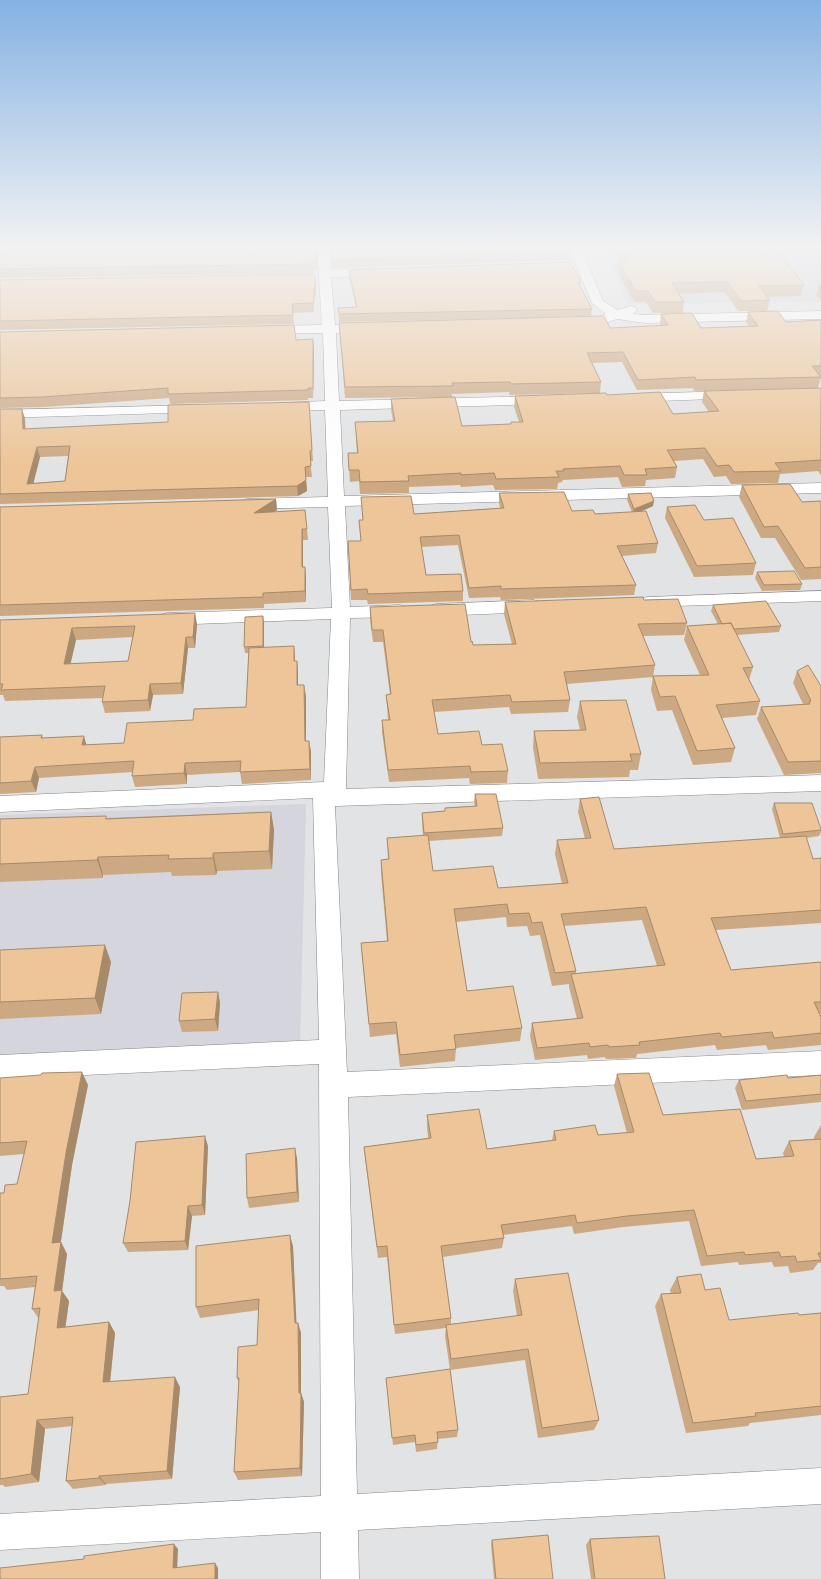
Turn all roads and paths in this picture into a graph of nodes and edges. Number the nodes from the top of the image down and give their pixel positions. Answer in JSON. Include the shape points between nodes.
{"nodes":[{"id":1,"x":327,"y":320,"type":"edge"},
{"id":2,"x":603,"y":320,"type":"edge"},
{"id":3,"x":564,"y":323,"type":"edge"},
{"id":4,"x":353,"y":328,"type":"edge"},
{"id":5,"x":329,"y":329,"type":"junction"},
{"id":6,"x":251,"y":330,"type":"edge"},
{"id":7,"x":750,"y":395,"type":"edge"},
{"id":8,"x":616,"y":398,"type":"edge"},
{"id":9,"x":561,"y":400,"type":"edge"},
{"id":10,"x":332,"y":406,"type":"junction"},
{"id":11,"x":261,"y":408,"type":"edge"},
{"id":12,"x":214,"y":409,"type":"edge"},
{"id":13,"x":0,"y":414,"type":"edge"},
{"id":14,"x":821,"y":488,"type":"edge"},
{"id":15,"x":335,"y":502,"type":"junction"},
{"id":16,"x":232,"y":505,"type":"edge"},
{"id":17,"x":821,"y":596,"type":"edge"},
{"id":18,"x":632,"y":603,"type":"edge"},
{"id":19,"x":553,"y":606,"type":"edge"},
{"id":20,"x":341,"y":613,"type":"junction"},
{"id":21,"x":150,"y":619,"type":"edge"},
{"id":22,"x":821,"y":783,"type":"edge"},
{"id":23,"x":330,"y":794,"type":"junction"},
{"id":24,"x":0,"y":804,"type":"edge"},
{"id":25,"x":333,"y":1051,"type":"junction"},
{"id":26,"x":821,"y":1063,"type":"edge"},
{"id":27,"x":0,"y":1067,"type":"edge"},
{"id":28,"x":333,"y":1085,"type":"junction"},
{"id":29,"x":821,"y":1486,"type":"edge"},
{"id":30,"x":340,"y":1513,"type":"junction"},
{"id":31,"x":0,"y":1532,"type":"edge"},
{"id":32,"x":340,"y":1579,"type":"edge"}],
"edges":[{"from":1,"to":5,"type":"street"},
{"from":2,"to":3,"type":"street"},
{"from":4,"to":5,"type":"street"},
{"from":5,"to":6,"type":"street"},
{"from":5,"to":10,"type":"street"},
{"from":7,"to":8,"type":"street"},
{"from":9,"to":10,"type":"street"},
{"from":10,"to":11,"type":"street"},
{"from":10,"to":15,"type":"street"},
{"from":12,"to":13,"type":"street"},
{"from":14,"to":15,"type":"street"},
{"from":15,"to":16,"type":"street"},
{"from":15,"to":20,"type":"street"},
{"from":17,"to":18,"type":"street"},
{"from":19,"to":20,"type":"street"},
{"from":20,"to":21,"type":"street"},
{"from":20,"to":23,"type":"street"},
{"from":22,"to":23,"type":"street"},
{"from":23,"to":24,"type":"street"},
{"from":23,"to":25,"type":"street"},
{"from":25,"to":27,"type":"street"},
{"from":25,"to":28,"type":"street"},
{"from":26,"to":28,"type":"street"},
{"from":28,"to":30,"type":"street"},
{"from":29,"to":30,"type":"street"},
{"from":30,"to":31,"type":"street"},
{"from":30,"to":32,"type":"street"}]}
